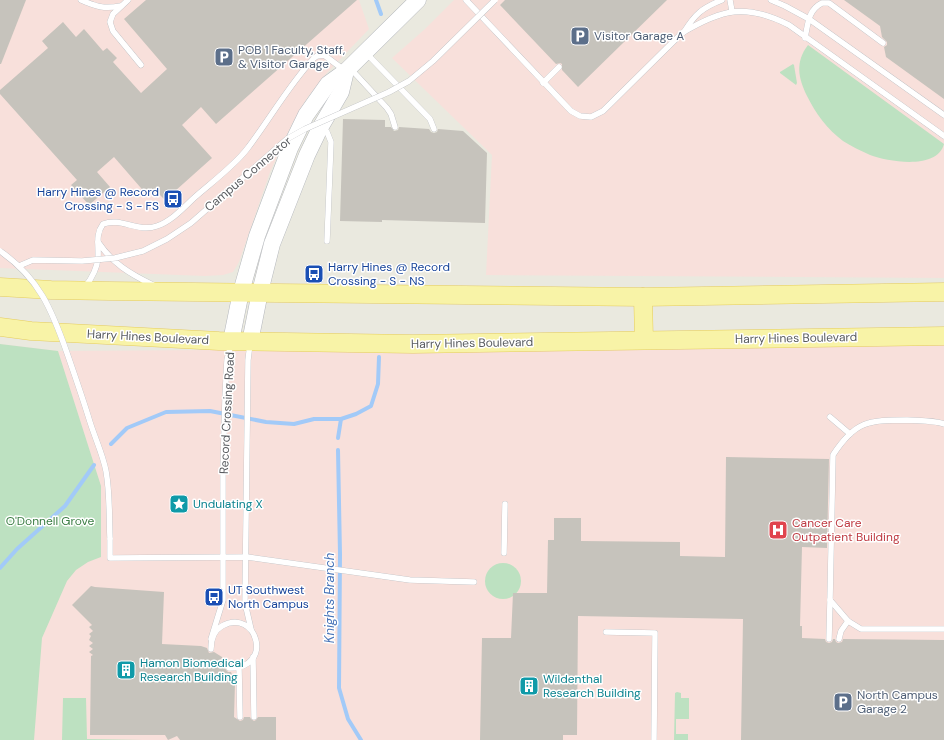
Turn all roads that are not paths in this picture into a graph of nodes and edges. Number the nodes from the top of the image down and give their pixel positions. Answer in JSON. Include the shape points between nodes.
{"nodes":[{"id":1,"x":81,"y":0,"type":"edge"},
{"id":2,"x":128,"y":0,"type":"edge"},
{"id":3,"x":418,"y":0,"type":"edge"},
{"id":4,"x":466,"y":0,"type":"edge"},
{"id":5,"x":495,"y":0,"type":"edge"},
{"id":6,"x":722,"y":0,"type":"edge"},
{"id":7,"x":730,"y":0,"type":"edge"},
{"id":8,"x":771,"y":0,"type":"edge"},
{"id":9,"x":122,"y":6,"type":"junction"},
{"id":10,"x":732,"y":11,"type":"junction"},
{"id":11,"x":808,"y":19,"type":"junction"},
{"id":12,"x":682,"y":34,"type":"junction"},
{"id":13,"x":805,"y":38,"type":"junction"},
{"id":14,"x":883,"y":43,"type":"dead end"},
{"id":15,"x":365,"y":52,"type":"junction"},
{"id":16,"x":141,"y":65,"type":"dead end"},
{"id":17,"x":560,"y":67,"type":"dead end"},
{"id":18,"x":348,"y":70,"type":"junction"},
{"id":19,"x":543,"y":83,"type":"junction"},
{"id":20,"x":944,"y":116,"type":"edge"},
{"id":21,"x":395,"y":127,"type":"dead end"},
{"id":22,"x":320,"y":128,"type":"junction"},
{"id":23,"x":434,"y":129,"type":"dead end"},
{"id":24,"x":944,"y":136,"type":"edge"},
{"id":25,"x":327,"y":241,"type":"dead end"},
{"id":26,"x":98,"y":242,"type":"junction"},
{"id":27,"x":0,"y":252,"type":"edge"},
{"id":28,"x":19,"y":266,"type":"junction"},
{"id":29,"x":0,"y":276,"type":"edge"},
{"id":30,"x":0,"y":287,"type":"edge"},
{"id":31,"x":51,"y":290,"type":"junction"},
{"id":32,"x":82,"y":290,"type":"junction"},
{"id":33,"x":169,"y":291,"type":"junction"},
{"id":34,"x":241,"y":292,"type":"junction"},
{"id":35,"x":260,"y":292,"type":"junction"},
{"id":36,"x":944,"y":292,"type":"edge"},
{"id":37,"x":643,"y":297,"type":"junction"},
{"id":38,"x":0,"y":327,"type":"edge"},
{"id":39,"x":0,"y":331,"type":"edge"},
{"id":40,"x":30,"y":332,"type":"junction"},
{"id":41,"x":944,"y":336,"type":"edge"},
{"id":42,"x":644,"y":340,"type":"junction"},
{"id":43,"x":231,"y":341,"type":"junction"},
{"id":44,"x":250,"y":342,"type":"junction"},
{"id":45,"x":830,"y":417,"type":"dead end"},
{"id":46,"x":944,"y":424,"type":"edge"},
{"id":47,"x":850,"y":434,"type":"junction"},
{"id":48,"x":505,"y":504,"type":"dead end"},
{"id":49,"x":504,"y":553,"type":"dead end"},
{"id":50,"x":223,"y":557,"type":"junction"},
{"id":51,"x":247,"y":558,"type":"junction"},
{"id":52,"x":474,"y":582,"type":"dead end"},
{"id":53,"x":830,"y":600,"type":"junction"},
{"id":54,"x":848,"y":621,"type":"junction"},
{"id":55,"x":250,"y":629,"type":"junction"},
{"id":56,"x":944,"y":629,"type":"edge"},
{"id":57,"x":606,"y":632,"type":"dead end"},
{"id":58,"x":211,"y":639,"type":"junction"},
{"id":59,"x":829,"y":639,"type":"dead end"},
{"id":60,"x":839,"y":639,"type":"dead end"},
{"id":61,"x":211,"y":649,"type":"dead end"},
{"id":62,"x":253,"y":657,"type":"junction"},
{"id":63,"x":229,"y":668,"type":"dead end"},
{"id":64,"x":239,"y":668,"type":"junction"},
{"id":65,"x":240,"y":717,"type":"dead end"},
{"id":66,"x":254,"y":717,"type":"dead end"},
{"id":67,"x":654,"y":740,"type":"edge"}],
"edges":[{"from":1,"to":9,"type":"lane","via":[[106,8]]},
{"from":2,"to":9,"type":"lane"},
{"from":3,"to":15,"type":"street","name":"Record Crossing Road"},
{"from":4,"to":19,"type":"lane"},
{"from":5,"to":28,"type":"lane","name":"Campus Connector","bridge":true,"via":[[409,81],[287,139],[192,223],[167,239],[143,251],[115,258],[82,261],[33,260]]},
{"from":6,"to":12,"type":"lane","via":[[702,9],[692,18]]},
{"from":7,"to":10,"type":"lane"},
{"from":8,"to":11,"type":"lane"},
{"from":9,"to":16,"type":"lane","via":[[113,14],[110,22],[113,31]]},
{"from":10,"to":12,"type":"lane","via":[[697,24]]},
{"from":10,"to":13,"type":"lane","via":[[773,17]]},
{"from":11,"to":13,"type":"lane"},
{"from":11,"to":14,"type":"lane","via":[[818,5],[829,3]]},
{"from":11,"to":20,"type":"lane"},
{"from":12,"to":19,"type":"lane","via":[[603,111],[591,117],[580,116],[571,111]]},
{"from":13,"to":24,"type":"lane"},
{"from":15,"to":18,"type":"street","name":"Record Crossing Road"},
{"from":15,"to":23,"type":"lane","via":[[430,119]]},
{"from":17,"to":19,"type":"lane"},
{"from":18,"to":21,"type":"lane","via":[[387,108]]},
{"from":18,"to":22,"type":"street","name":"Record Crossing Road","via":[[341,92]]},
{"from":18,"to":26,"type":"lane","via":[[327,56],[317,56],[288,89],[246,150],[171,218],[148,229],[109,222],[100,228],[97,234]]},
{"from":18,"to":34,"type":"street","name":"Record Crossing Road","via":[[328,84],[306,116],[290,148],[260,228]]},
{"from":22,"to":25,"type":"lane","via":[[327,132],[331,142]]},
{"from":22,"to":35,"type":"street","name":"Record Crossing Road","via":[[306,155],[277,230]]},
{"from":26,"to":32,"type":"lane","via":[[96,266]]},
{"from":26,"to":33,"type":"lane","via":[[110,258],[128,272]]},
{"from":27,"to":28,"type":"lane","bridge":true},
{"from":28,"to":50,"type":"lane","bridge":true,"via":[[40,291],[55,320],[106,470],[110,558]]},
{"from":29,"to":31,"type":"main road"},
{"from":30,"to":31,"type":"main road"},
{"from":31,"to":32,"type":"main road"},
{"from":32,"to":33,"type":"main road"},
{"from":33,"to":34,"type":"main road"},
{"from":34,"to":35,"type":"main road"},
{"from":34,"to":43,"type":"street","name":"Record Crossing Road"},
{"from":35,"to":37,"type":"main road"},
{"from":35,"to":44,"type":"street","name":"Record Crossing Road"},
{"from":36,"to":37,"type":"main road"},
{"from":37,"to":42,"type":"main road"},
{"from":38,"to":40,"type":"main road","name":"Harry Hines Boulevard"},
{"from":39,"to":40,"type":"main road"},
{"from":40,"to":43,"type":"main road","name":"Harry Hines Boulevard"},
{"from":41,"to":42,"type":"main road","name":"Harry Hines Boulevard"},
{"from":42,"to":44,"type":"main road","name":"Harry Hines Boulevard","via":[[413,344]]},
{"from":43,"to":44,"type":"main road","name":"Harry Hines Boulevard"},
{"from":43,"to":50,"type":"lane","name":"Record Crossing Road","via":[[225,398]]},
{"from":44,"to":51,"type":"lane","name":"Record Crossing Road"},
{"from":45,"to":47,"type":"lane"},
{"from":46,"to":47,"type":"lane","via":[[933,421],[883,420],[869,422]]},
{"from":47,"to":53,"type":"lane","via":[[832,455]]},
{"from":48,"to":49,"type":"lane"},
{"from":50,"to":51,"type":"lane"},
{"from":50,"to":58,"type":"lane","name":"Record Crossing Road","via":[[223,600]]},
{"from":51,"to":52,"type":"lane","via":[[410,580]]},
{"from":51,"to":55,"type":"lane","name":"Record Crossing Road","via":[[246,603]]},
{"from":53,"to":54,"type":"lane"},
{"from":53,"to":59,"type":"lane"},
{"from":54,"to":56,"type":"lane","via":[[861,629]]},
{"from":54,"to":60,"type":"lane"},
{"from":55,"to":58,"type":"lane","via":[[240,623],[228,623],[217,628]]},
{"from":55,"to":62,"type":"lane","name":"Record Crossing Road","via":[[256,640],[256,652]]},
{"from":57,"to":67,"type":"lane","via":[[655,633]]},
{"from":58,"to":61,"type":"lane","name":"Record Crossing Road"},
{"from":62,"to":64,"type":"lane","via":[[250,662]]},
{"from":62,"to":66,"type":"lane","name":"Record Crossing Road"},
{"from":63,"to":64,"type":"lane"},
{"from":64,"to":65,"type":"lane"}]}
